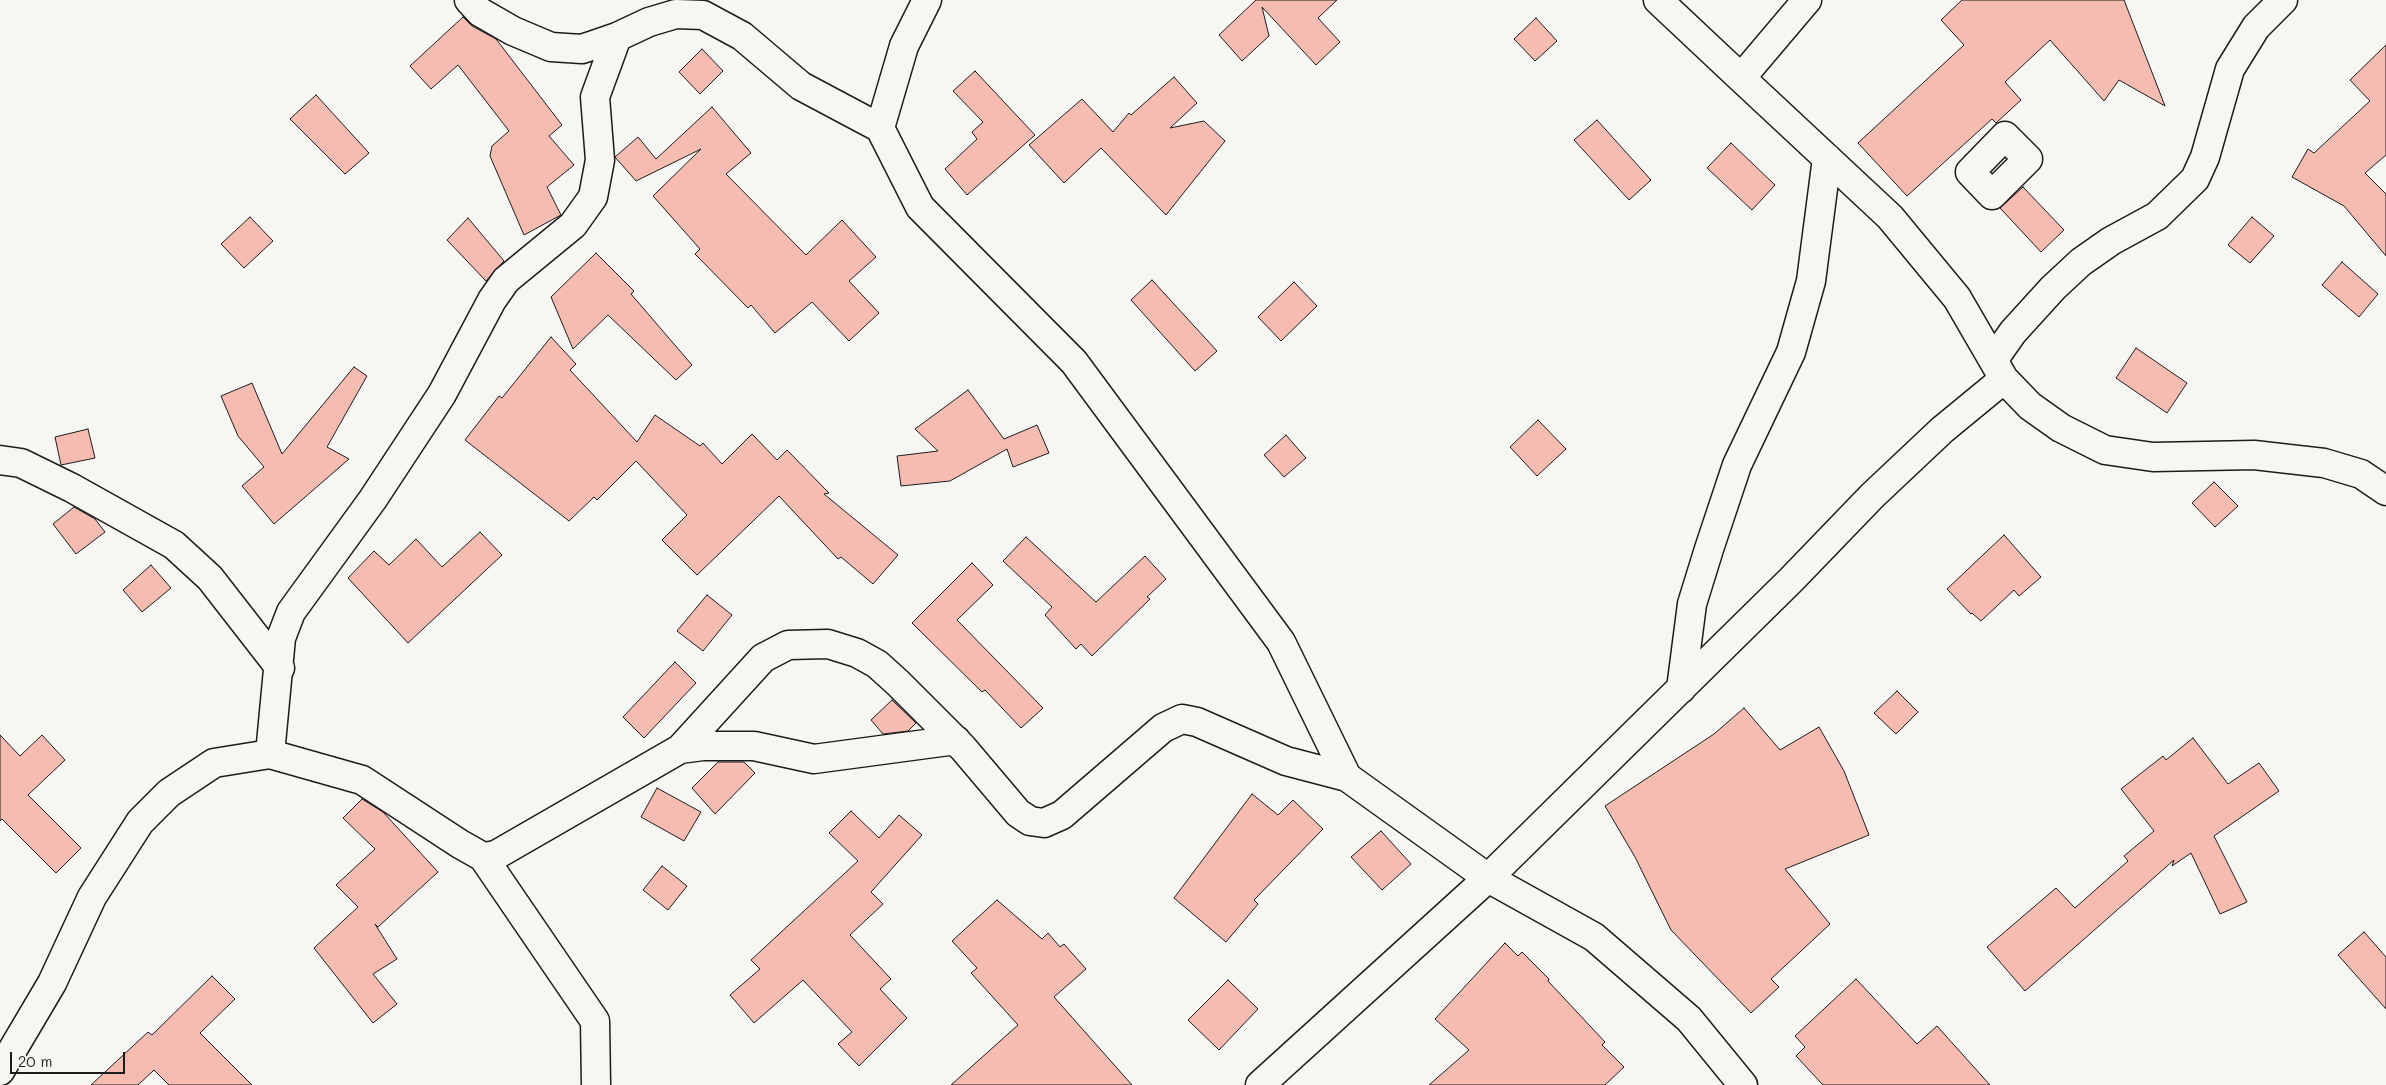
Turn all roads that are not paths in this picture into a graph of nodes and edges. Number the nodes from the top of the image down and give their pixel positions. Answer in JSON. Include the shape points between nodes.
{"nodes":[{"id":1,"x":469,"y":0,"type":"edge"},
{"id":2,"x":927,"y":0,"type":"edge"},
{"id":3,"x":1658,"y":0,"type":"edge"},
{"id":4,"x":1807,"y":0,"type":"edge"},
{"id":5,"x":2283,"y":0,"type":"edge"},
{"id":6,"x":617,"y":37,"type":"junction"},
{"id":7,"x":1741,"y":78,"type":"junction"},
{"id":8,"x":880,"y":128,"type":"junction"},
{"id":9,"x":1827,"y":158,"type":"junction"},
{"id":10,"x":1999,"y":369,"type":"junction"},
{"id":11,"x":0,"y":460,"type":"edge"},
{"id":12,"x":2386,"y":491,"type":"edge"},
{"id":13,"x":280,"y":668,"type":"junction"},
{"id":14,"x":1681,"y":689,"type":"junction"},
{"id":15,"x":956,"y":740,"type":"junction"},
{"id":16,"x":680,"y":749,"type":"junction"},
{"id":17,"x":270,"y":754,"type":"junction"},
{"id":18,"x":1347,"y":777,"type":"junction"},
{"id":19,"x":483,"y":857,"type":"junction"},
{"id":20,"x":1488,"y":878,"type":"junction"},
{"id":21,"x":0,"y":1071,"type":"edge"},
{"id":22,"x":596,"y":1085,"type":"edge"},
{"id":23,"x":1260,"y":1085,"type":"edge"},
{"id":24,"x":1743,"y":1085,"type":"edge"}],
"edges":[{"from":1,"to":6,"type":"street","via":[[480,12],[551,47],[582,50]]},
{"from":2,"to":8,"type":"street","via":[[904,46]]},
{"from":3,"to":7,"type":"street"},
{"from":4,"to":7,"type":"street"},
{"from":5,"to":10,"type":"street","via":[[2256,26],[2230,69],[2205,157],[2195,179],[2157,216],[2111,241],[2081,262],[2053,288],[2013,332]]},
{"from":6,"to":8,"type":"street","via":[[676,14],[703,15],[742,36],[801,86]]},
{"from":6,"to":13,"type":"street","via":[[595,97],[600,160],[593,197],[573,225],[506,280],[492,300],[442,394],[367,507],[290,612],[282,638]]},
{"from":7,"to":9,"type":"street"},
{"from":8,"to":18,"type":"street","via":[[920,207],[1074,362],[1281,642]]},
{"from":9,"to":10,"type":"street","via":[[1890,217],[1951,290]]},
{"from":9,"to":14,"type":"street","via":[[1811,282],[1791,352],[1737,465],[1709,549],[1692,604]]},
{"from":10,"to":12,"type":"street","via":[[2030,406],[2061,428],[2105,450],[2153,457],[2254,455],[2324,463],[2361,474]]},
{"from":10,"to":14,"type":"street","via":[[1942,430]]},
{"from":11,"to":13,"type":"street","via":[[21,463],[174,545],[210,578]]},
{"from":13,"to":17,"type":"street"},
{"from":14,"to":20,"type":"street"},
{"from":15,"to":16,"type":"street","via":[[814,759],[754,746]]},
{"from":15,"to":16,"type":"street","via":[[877,664],[857,653],[828,644],[788,645],[763,658]]},
{"from":15,"to":18,"type":"street","via":[[1018,813],[1030,821],[1044,823],[1062,815],[1163,728],[1182,719],[1197,722],[1286,761]]},
{"from":16,"to":19,"type":"street","via":[[511,848]]},
{"from":17,"to":19,"type":"street","via":[[362,780]]},
{"from":17,"to":21,"type":"street","via":[[214,763],[169,793],[140,822],[92,897],[52,983]]},
{"from":18,"to":20,"type":"street"},
{"from":19,"to":22,"type":"street","via":[[596,1021]]},
{"from":20,"to":23,"type":"street"},
{"from":20,"to":24,"type":"street","via":[[1594,937],[1689,1019]]}]}
